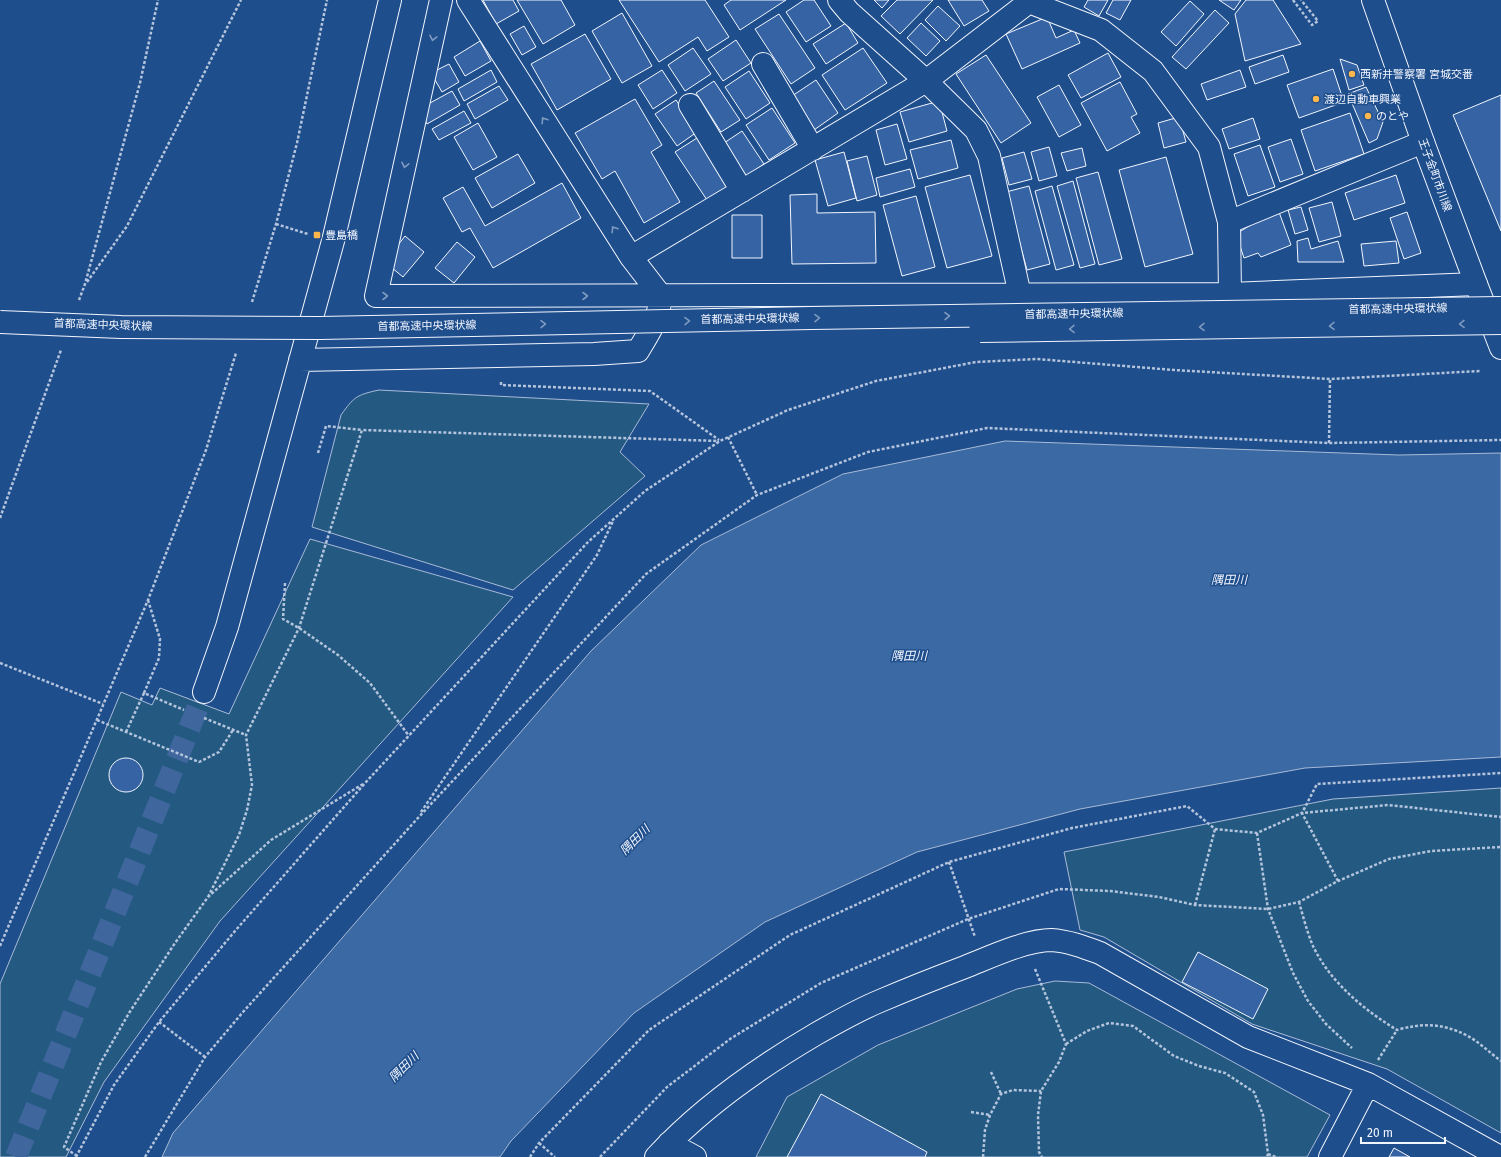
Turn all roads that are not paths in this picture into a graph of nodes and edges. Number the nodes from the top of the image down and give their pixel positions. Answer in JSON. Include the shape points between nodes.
{"nodes":[{"id":1,"x":441,"y":0,"type":"edge"},
{"id":2,"x":468,"y":0,"type":"edge"},
{"id":3,"x":839,"y":0,"type":"edge"},
{"id":4,"x":1373,"y":0,"type":"edge"},
{"id":5,"x":1030,"y":1,"type":"edge"},
{"id":6,"x":391,"y":4,"type":"edge"},
{"id":7,"x":763,"y":64,"type":"dead end"},
{"id":8,"x":926,"y":81,"type":"junction"},
{"id":9,"x":690,"y":105,"type":"dead end"},
{"id":10,"x":1423,"y":142,"type":"junction"},
{"id":11,"x":813,"y":149,"type":"junction"},
{"id":12,"x":742,"y":191,"type":"junction"},
{"id":13,"x":1229,"y":222,"type":"junction"},
{"id":14,"x":631,"y":257,"type":"junction"},
{"id":15,"x":1476,"y":284,"type":"junction"},
{"id":16,"x":1020,"y":294,"type":"junction"},
{"id":17,"x":1230,"y":294,"type":"junction"},
{"id":18,"x":661,"y":296,"type":"junction"},
{"id":19,"x":1501,"y":308,"type":"edge"},
{"id":20,"x":0,"y":322,"type":"edge"},
{"id":21,"x":1501,"y":323,"type":"edge"},
{"id":22,"x":0,"y":334,"type":"edge"},
{"id":23,"x":1501,"y":348,"type":"edge"},
{"id":24,"x":300,"y":360,"type":"junction"},
{"id":25,"x":204,"y":692,"type":"tunnel mouth"},
{"id":26,"x":1368,"y":1084,"type":"junction"},
{"id":27,"x":663,"y":1150,"type":"edge"},
{"id":28,"x":695,"y":1157,"type":"edge"},
{"id":29,"x":1330,"y":1157,"type":"edge"},
{"id":30,"x":1500,"y":1157,"type":"edge"}],
"edges":[{"from":1,"to":18,"type":"main road","one_way":true,"via":[[376,296]]},
{"from":14,"to":2,"type":"main road","one_way":true},
{"from":3,"to":8,"type":"main road"},
{"from":4,"to":10,"type":"main road","name":"王子金町市川線"},
{"from":5,"to":8,"type":"main road"},
{"from":5,"to":13,"type":"main road","via":[[1101,30],[1153,71],[1209,148]]},
{"from":6,"to":24,"type":"main road","via":[[333,241]]},
{"from":7,"to":11,"type":"main road"},
{"from":8,"to":11,"type":"main road"},
{"from":8,"to":16,"type":"main road","via":[[976,130],[989,156]]},
{"from":9,"to":12,"type":"main road"},
{"from":10,"to":13,"type":"main road"},
{"from":10,"to":15,"type":"main road","name":"王子金町市川線"},
{"from":11,"to":12,"type":"main road"},
{"from":12,"to":14,"type":"main road"},
{"from":13,"to":17,"type":"main road"},
{"from":14,"to":18,"type":"main road"},
{"from":15,"to":17,"type":"main road"},
{"from":15,"to":23,"type":"main road","name":"王子金町市川線"},
{"from":16,"to":17,"type":"main road"},
{"from":16,"to":18,"type":"main road"},
{"from":18,"to":24,"type":"main road","via":[[654,326],[638,351]]},
{"from":20,"to":19,"type":"main road","name":"首都高速中央環状線","one_way":true,"bridge":true,"via":[[121,327],[320,328]]},
{"from":21,"to":22,"type":"main road","name":"首都高速中央環状線","one_way":true,"bridge":true,"via":[[317,341],[119,339]]},
{"from":24,"to":25,"type":"main road","via":[[227,627]]},
{"from":26,"to":27,"type":"main road","via":[[1248,1037],[1100,953],[1076,944],[1050,940],[1025,945],[914,987],[845,1018],[754,1073],[702,1112]]},
{"from":26,"to":29,"type":"main road"},
{"from":26,"to":30,"type":"main road"},
{"from":27,"to":28,"type":"main road"}]}
